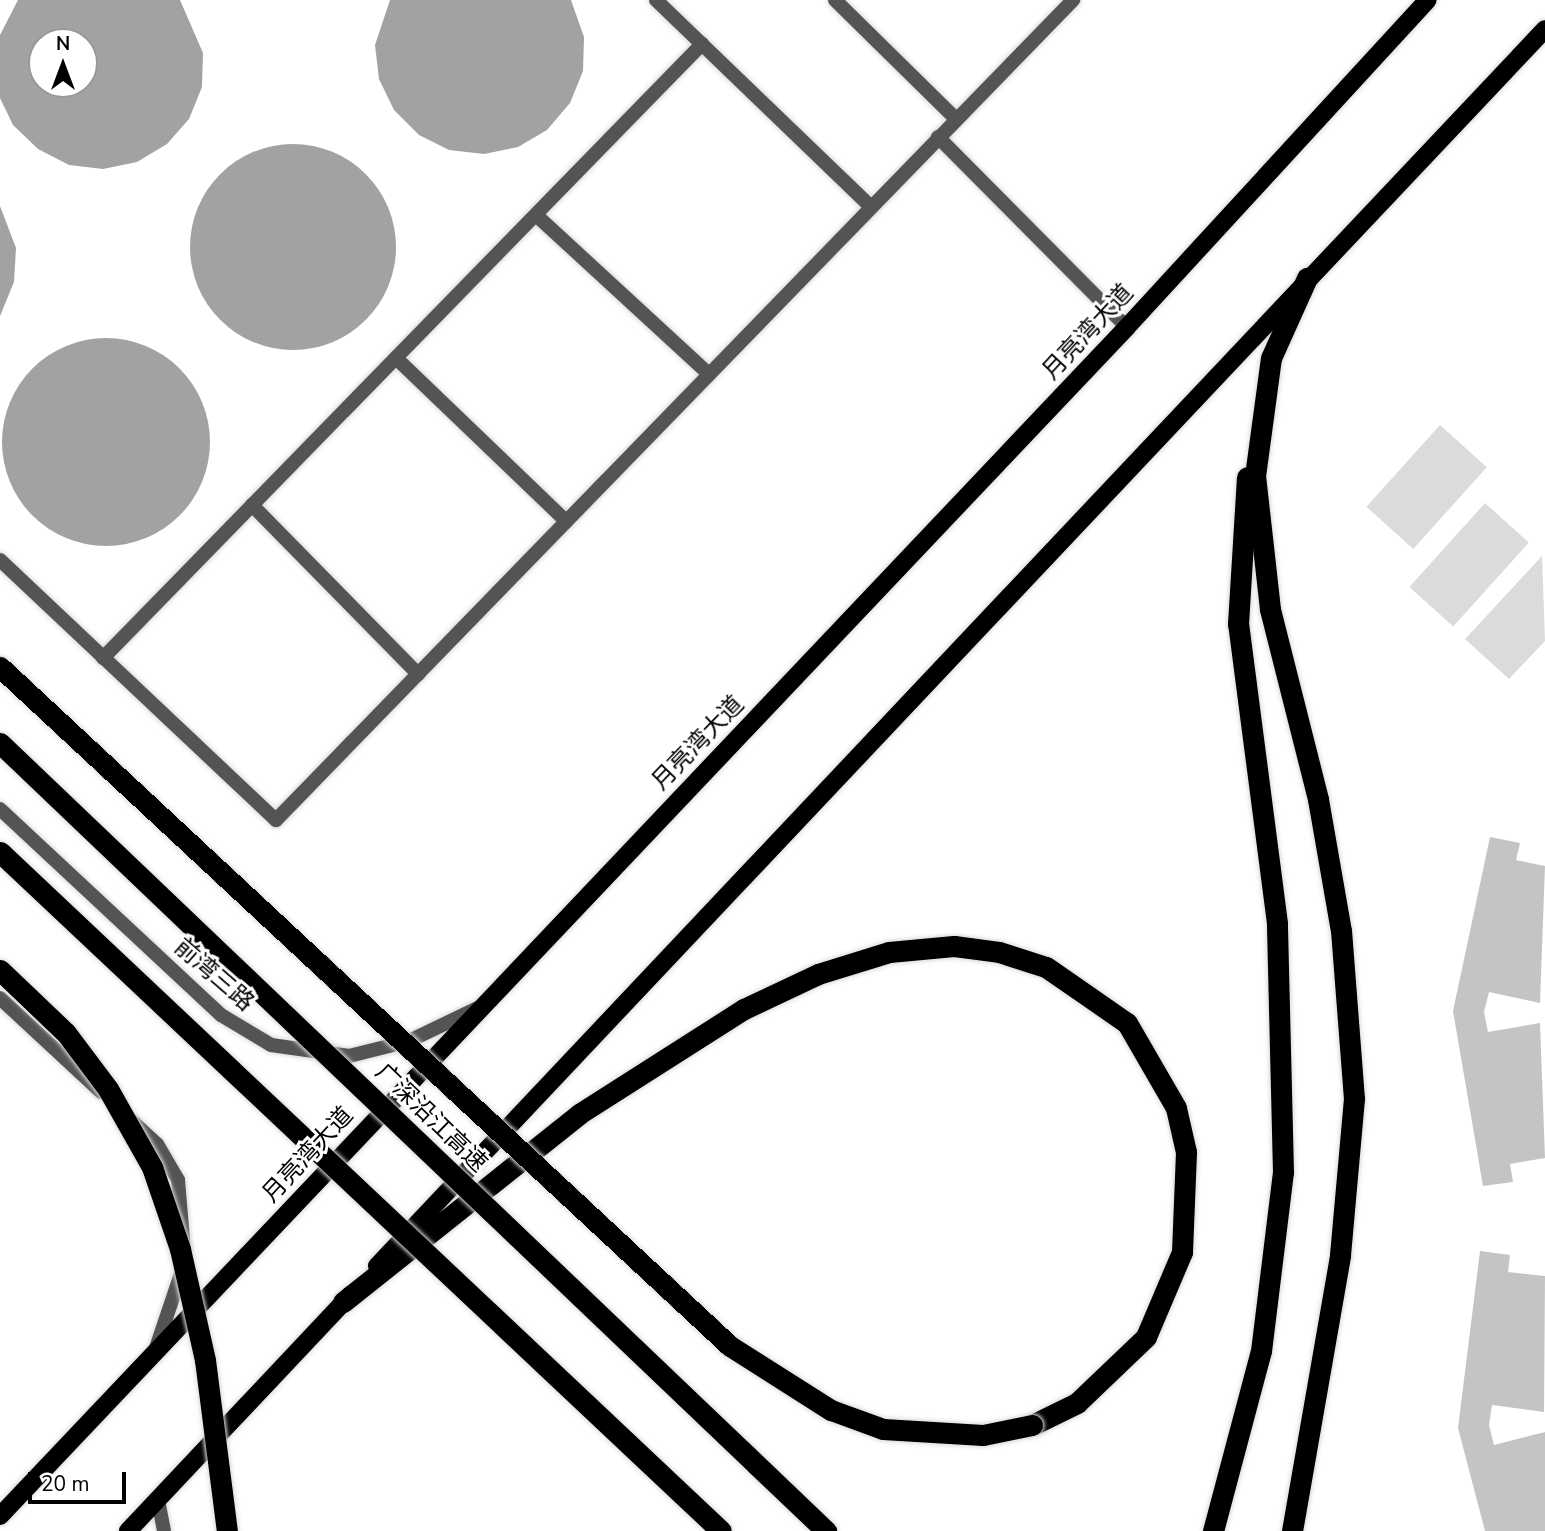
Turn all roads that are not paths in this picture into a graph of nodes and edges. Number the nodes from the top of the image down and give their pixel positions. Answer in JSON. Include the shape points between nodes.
{"nodes":[{"id":1,"x":656,"y":0,"type":"edge"},
{"id":2,"x":835,"y":0,"type":"edge"},
{"id":3,"x":1073,"y":0,"type":"edge"},
{"id":4,"x":1428,"y":0,"type":"edge"},
{"id":5,"x":1545,"y":29,"type":"edge"},
{"id":6,"x":702,"y":44,"type":"junction"},
{"id":7,"x":956,"y":119,"type":"junction"},
{"id":8,"x":938,"y":137,"type":"junction"},
{"id":9,"x":871,"y":207,"type":"junction"},
{"id":10,"x":536,"y":215,"type":"junction"},
{"id":11,"x":1307,"y":278,"type":"junction"},
{"id":12,"x":1127,"y":327,"type":"junction"},
{"id":13,"x":396,"y":358,"type":"junction"},
{"id":14,"x":709,"y":374,"type":"junction"},
{"id":15,"x":1256,"y":438,"type":"junction"},
{"id":16,"x":252,"y":505,"type":"junction"},
{"id":17,"x":566,"y":521,"type":"junction"},
{"id":18,"x":0,"y":560,"type":"edge"},
{"id":19,"x":103,"y":658,"type":"junction"},
{"id":20,"x":0,"y":667,"type":"edge"},
{"id":21,"x":418,"y":674,"type":"junction"},
{"id":22,"x":0,"y":743,"type":"edge"},
{"id":23,"x":0,"y":809,"type":"edge"},
{"id":24,"x":0,"y":852,"type":"edge"},
{"id":25,"x":0,"y":970,"type":"edge"},
{"id":26,"x":0,"y":998,"type":"edge"},
{"id":27,"x":482,"y":1006,"type":"junction"},
{"id":28,"x":344,"y":1302,"type":"junction"},
{"id":29,"x":153,"y":1356,"type":"junction"},
{"id":30,"x":158,"y":1500,"type":"junction"},
{"id":31,"x":0,"y":1516,"type":"edge"},
{"id":32,"x":128,"y":1531,"type":"edge"},
{"id":33,"x":164,"y":1531,"type":"edge"},
{"id":34,"x":227,"y":1531,"type":"edge"},
{"id":35,"x":721,"y":1531,"type":"edge"},
{"id":36,"x":826,"y":1531,"type":"edge"},
{"id":37,"x":1213,"y":1531,"type":"edge"},
{"id":38,"x":1292,"y":1531,"type":"edge"}],
"edges":[{"from":1,"to":6,"type":"street"},
{"from":2,"to":7,"type":"street"},
{"from":3,"to":7,"type":"street"},
{"from":4,"to":12,"type":"main road","name":"月亮湾大道"},
{"from":5,"to":11,"type":"main road"},
{"from":6,"to":9,"type":"street"},
{"from":6,"to":10,"type":"street"},
{"from":7,"to":8,"type":"street"},
{"from":8,"to":9,"type":"street"},
{"from":8,"to":12,"type":"street"},
{"from":9,"to":14,"type":"street"},
{"from":10,"to":13,"type":"street"},
{"from":10,"to":14,"type":"street"},
{"from":11,"to":15,"type":"highway","via":[[1271,358]]},
{"from":11,"to":28,"type":"main road"},
{"from":12,"to":27,"type":"main road","name":"月亮湾大道"},
{"from":13,"to":16,"type":"street"},
{"from":13,"to":17,"type":"street"},
{"from":14,"to":17,"type":"street"},
{"from":15,"to":37,"type":"highway","via":[[1242,500],[1237,600],[1277,923],[1283,1172],[1261,1351]]},
{"from":15,"to":38,"type":"highway","via":[[1257,510],[1270,610],[1318,799],[1341,931],[1354,1099],[1340,1255]]},
{"from":16,"to":19,"type":"street"},
{"from":16,"to":21,"type":"street"},
{"from":17,"to":21,"type":"street"},
{"from":18,"to":19,"type":"street"},
{"from":19,"to":21,"type":"street","via":[[276,820]]},
{"from":20,"to":28,"type":"highway","bridge":true,"via":[[730,1346],[831,1410],[884,1429],[984,1435],[1032,1425],[1077,1403],[1146,1337],[1182,1252],[1186,1152],[1176,1108],[1127,1023],[1046,967],[999,952],[954,946],[889,952],[818,974],[744,1009],[579,1114]]},
{"from":22,"to":36,"type":"highway","name":"广深沿江高速","bridge":true},
{"from":23,"to":27,"type":"street","name":"前湾三路","via":[[221,1015],[271,1045],[321,1056],[377,1051]]},
{"from":24,"to":35,"type":"highway","bridge":true},
{"from":25,"to":34,"type":"highway","bridge":true,"via":[[66,1033],[108,1088],[152,1167],[180,1249],[205,1360]]},
{"from":26,"to":29,"type":"street","via":[[157,1144],[174,1172],[185,1245],[181,1280]]},
{"from":27,"to":29,"type":"main road","name":"月亮湾大道"},
{"from":28,"to":30,"type":"main road"},
{"from":29,"to":31,"type":"main road","name":"月亮湾大道"},
{"from":30,"to":32,"type":"main road"},
{"from":30,"to":33,"type":"street"}]}
